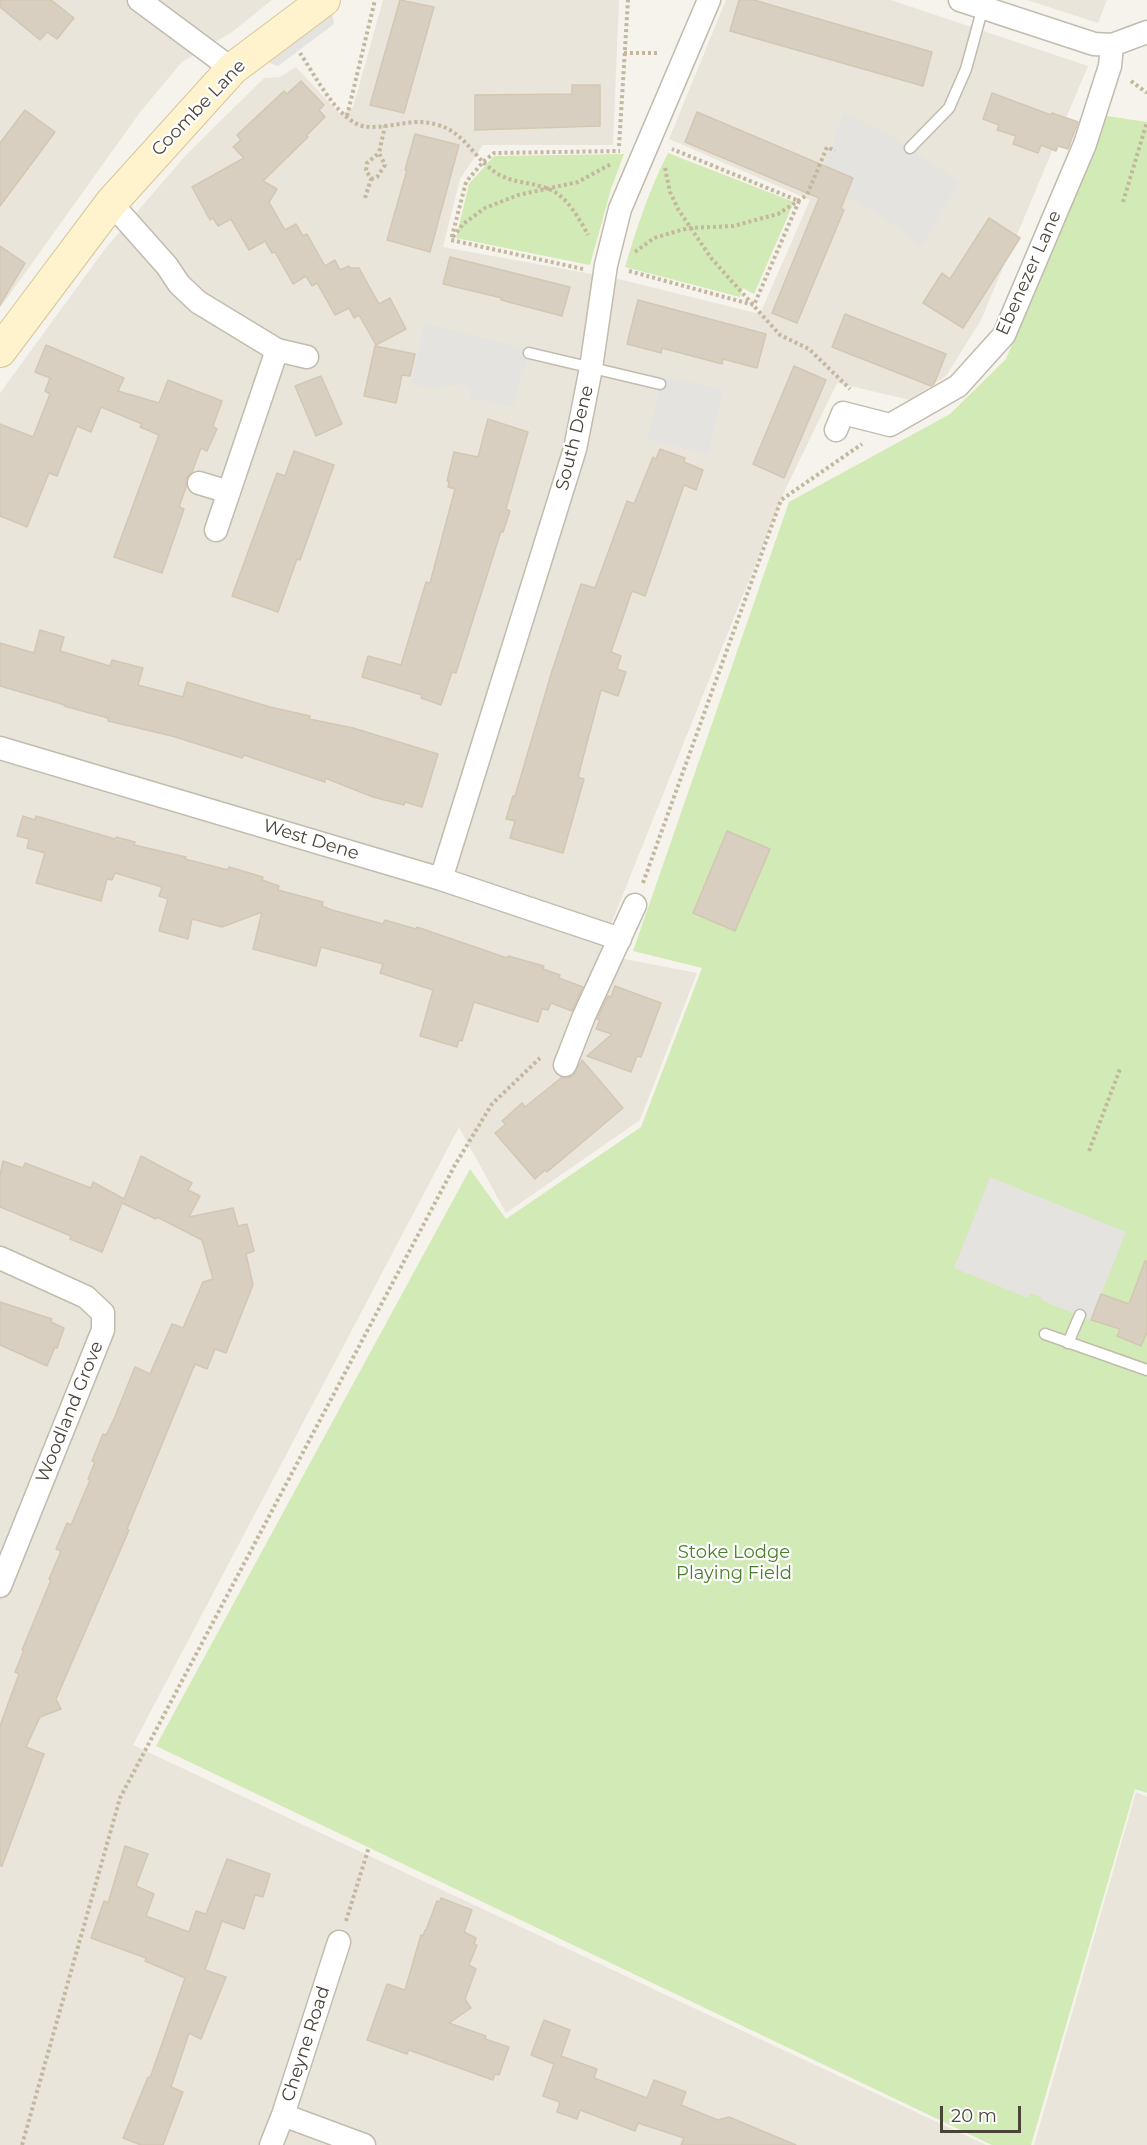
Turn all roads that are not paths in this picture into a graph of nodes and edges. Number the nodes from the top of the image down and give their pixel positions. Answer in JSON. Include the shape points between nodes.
{"nodes":[{"id":1,"x":139,"y":0,"type":"edge"},
{"id":2,"x":324,"y":0,"type":"edge"},
{"id":3,"x":709,"y":0,"type":"edge"},
{"id":4,"x":960,"y":0,"type":"edge"},
{"id":5,"x":983,"y":7,"type":"junction"},
{"id":6,"x":1147,"y":32,"type":"edge"},
{"id":7,"x":1112,"y":45,"type":"junction"},
{"id":8,"x":232,"y":69,"type":"junction"},
{"id":9,"x":910,"y":148,"type":"dead end"},
{"id":10,"x":111,"y":203,"type":"junction"},
{"id":11,"x":277,"y":350,"type":"junction"},
{"id":12,"x":0,"y":351,"type":"edge"},
{"id":13,"x":529,"y":352,"type":"dead end"},
{"id":14,"x":307,"y":357,"type":"dead end"},
{"id":15,"x":591,"y":368,"type":"junction"},
{"id":16,"x":660,"y":384,"type":"dead end"},
{"id":17,"x":836,"y":430,"type":"dead end"},
{"id":18,"x":199,"y":483,"type":"dead end"},
{"id":19,"x":229,"y":492,"type":"junction"},
{"id":20,"x":216,"y":530,"type":"dead end"},
{"id":21,"x":0,"y":748,"type":"edge"},
{"id":22,"x":441,"y":879,"type":"junction"},
{"id":23,"x":635,"y":905,"type":"road end"},
{"id":24,"x":620,"y":939,"type":"junction"},
{"id":25,"x":565,"y":1065,"type":"dead end"},
{"id":26,"x":0,"y":1258,"type":"edge"},
{"id":27,"x":1080,"y":1315,"type":"dead end"},
{"id":28,"x":1045,"y":1334,"type":"dead end"},
{"id":29,"x":1068,"y":1343,"type":"junction"},
{"id":30,"x":1147,"y":1370,"type":"edge"},
{"id":31,"x":0,"y":1586,"type":"edge"},
{"id":32,"x":339,"y":1942,"type":"road end"},
{"id":33,"x":283,"y":2115,"type":"junction"},
{"id":34,"x":271,"y":2145,"type":"edge"},
{"id":35,"x":364,"y":2145,"type":"edge"}],
"edges":[{"from":1,"to":8,"type":"street"},
{"from":2,"to":8,"type":"street","name":"Coombe Lane"},
{"from":3,"to":15,"type":"street","name":"South Dene","via":[[620,209]]},
{"from":4,"to":5,"type":"street"},
{"from":5,"to":7,"type":"street","via":[[1078,40]]},
{"from":5,"to":9,"type":"lane","via":[[966,69],[949,108]]},
{"from":6,"to":7,"type":"street"},
{"from":7,"to":17,"type":"street","name":"Ebenezer Lane","via":[[1110,66],[1085,144],[1004,335],[958,386],[890,425],[843,413]]},
{"from":8,"to":10,"type":"street","name":"Coombe Lane"},
{"from":10,"to":11,"type":"street","via":[[198,302]]},
{"from":10,"to":12,"type":"street","name":"Coombe Lane"},
{"from":11,"to":14,"type":"street"},
{"from":11,"to":19,"type":"street"},
{"from":13,"to":15,"type":"lane"},
{"from":15,"to":16,"type":"lane"},
{"from":15,"to":22,"type":"street","name":"South Dene","via":[[575,449]]},
{"from":18,"to":19,"type":"street"},
{"from":19,"to":20,"type":"street"},
{"from":21,"to":22,"type":"street","name":"West Dene"},
{"from":22,"to":24,"type":"street","name":"West Dene"},
{"from":23,"to":24,"type":"street"},
{"from":24,"to":25,"type":"street"},
{"from":26,"to":31,"type":"street","name":"Woodland Grove","via":[[86,1297],[104,1313],[103,1330]]},
{"from":27,"to":29,"type":"lane"},
{"from":28,"to":29,"type":"lane"},
{"from":29,"to":30,"type":"lane"},
{"from":32,"to":33,"type":"street","name":"Cheyne Road"},
{"from":33,"to":34,"type":"street","name":"Cheyne Road"},
{"from":33,"to":35,"type":"street"}]}
